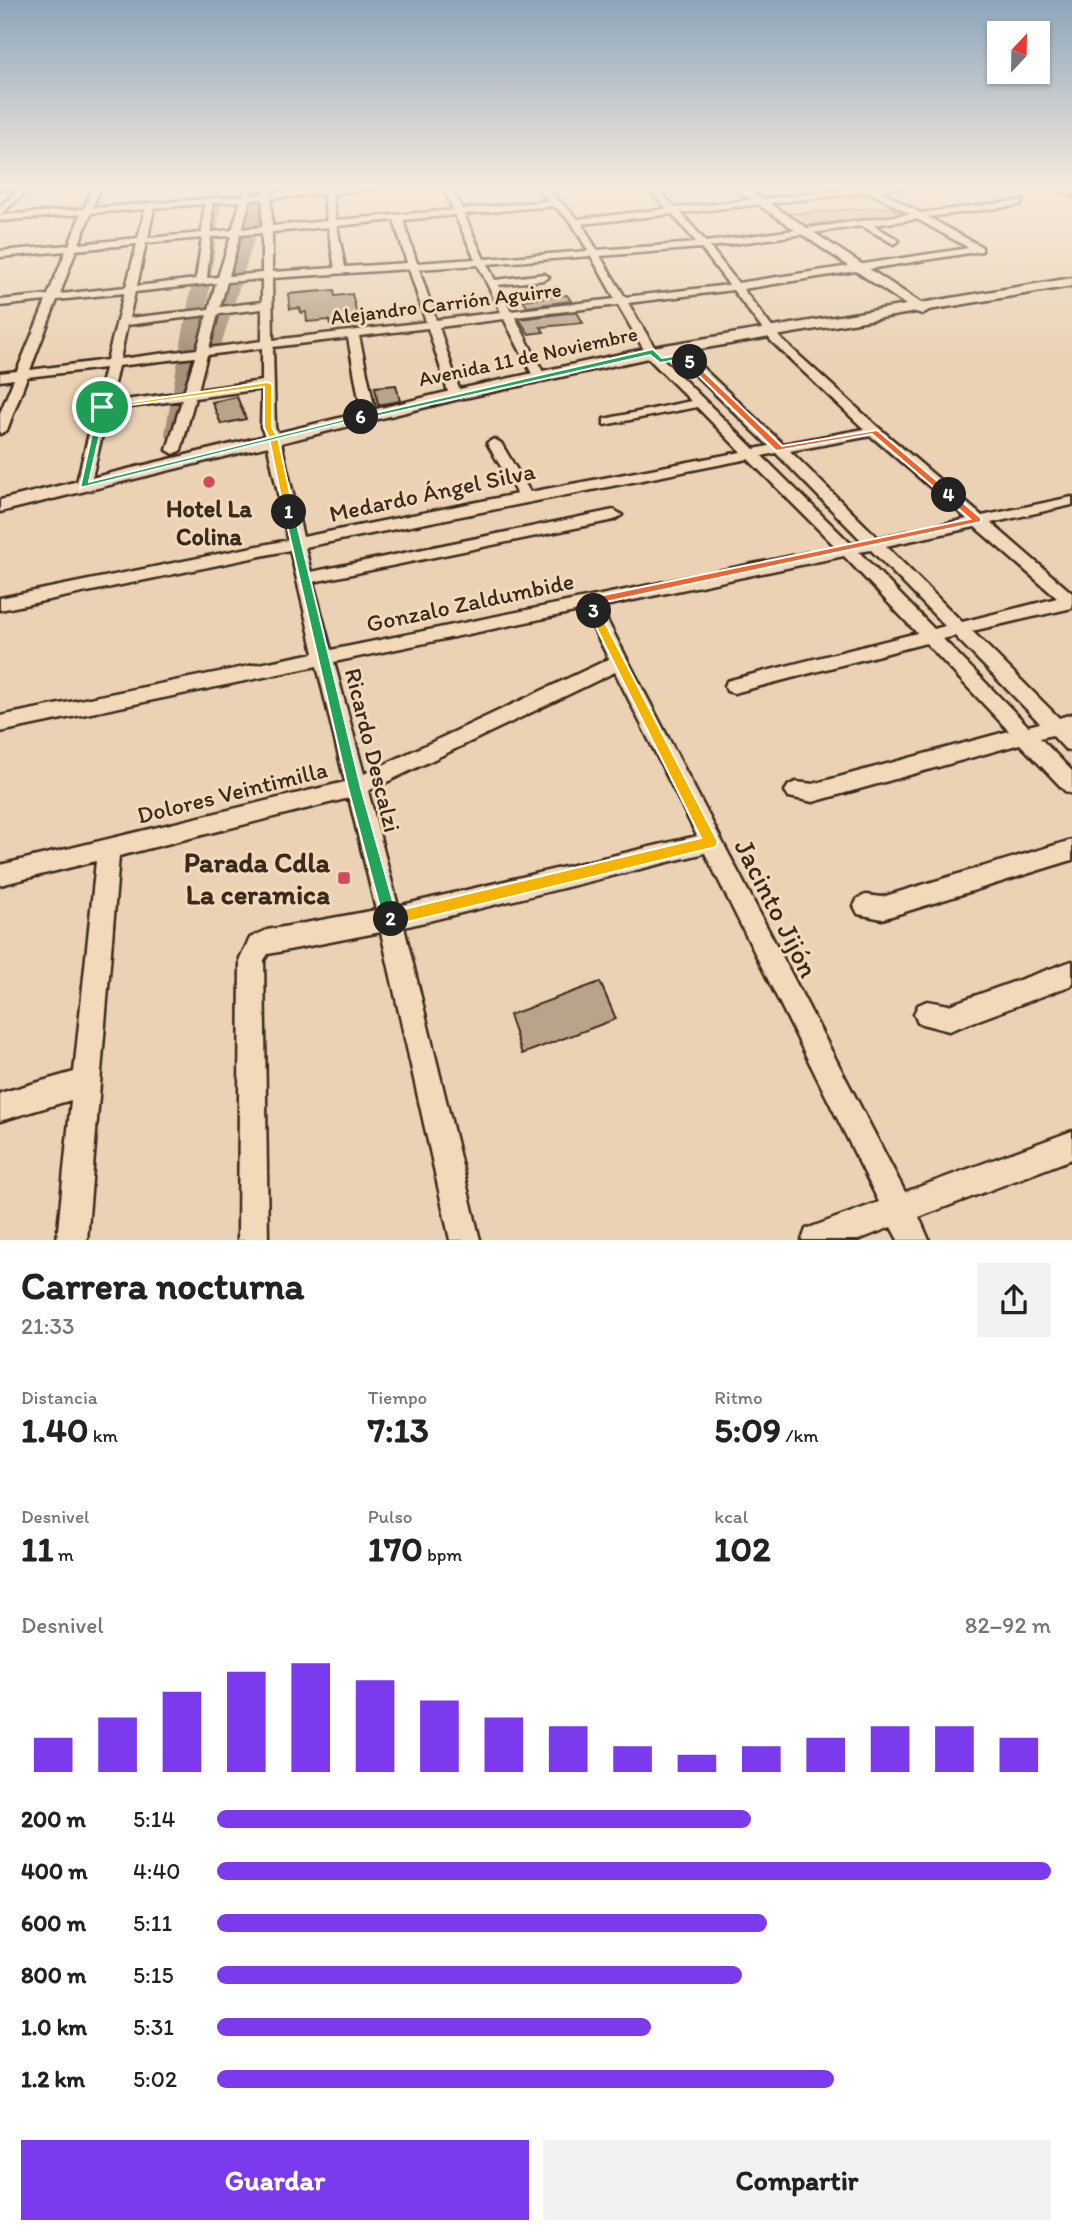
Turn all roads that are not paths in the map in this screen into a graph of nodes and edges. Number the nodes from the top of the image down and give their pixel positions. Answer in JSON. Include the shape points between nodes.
{"nodes":[{"id":1,"x":74,"y":244,"type":"edge"},
{"id":2,"x":104,"y":244,"type":"edge"},
{"id":3,"x":142,"y":244,"type":"edge"},
{"id":4,"x":206,"y":244,"type":"edge"},
{"id":5,"x":229,"y":244,"type":"edge"},
{"id":6,"x":233,"y":244,"type":"edge"},
{"id":7,"x":267,"y":244,"type":"edge"},
{"id":8,"x":336,"y":244,"type":"edge"},
{"id":9,"x":406,"y":244,"type":"edge"},
{"id":10,"x":473,"y":244,"type":"edge"},
{"id":11,"x":588,"y":244,"type":"edge"},
{"id":12,"x":712,"y":244,"type":"edge"},
{"id":13,"x":823,"y":244,"type":"edge"},
{"id":14,"x":970,"y":244,"type":"edge"},
{"id":15,"x":704,"y":245,"type":"junction"},
{"id":16,"x":73,"y":247,"type":"junction"},
{"id":17,"x":0,"y":254,"type":"edge"},
{"id":18,"x":594,"y":254,"type":"junction"},
{"id":19,"x":481,"y":262,"type":"junction"},
{"id":20,"x":413,"y":266,"type":"junction"},
{"id":21,"x":861,"y":268,"type":"junction"},
{"id":22,"x":340,"y":270,"type":"junction"},
{"id":23,"x":268,"y":275,"type":"junction"},
{"id":24,"x":544,"y":277,"type":"dead end"},
{"id":25,"x":201,"y":282,"type":"junction"},
{"id":26,"x":493,"y":283,"type":"junction"},
{"id":27,"x":733,"y":287,"type":"junction"},
{"id":28,"x":132,"y":289,"type":"junction"},
{"id":29,"x":1070,"y":289,"type":"edge"},
{"id":30,"x":52,"y":297,"type":"junction"},
{"id":31,"x":622,"y":301,"type":"junction"},
{"id":32,"x":0,"y":303,"type":"edge"},
{"id":33,"x":268,"y":304,"type":"junction"},
{"id":34,"x":923,"y":310,"type":"junction"},
{"id":35,"x":508,"y":315,"type":"junction"},
{"id":36,"x":123,"y":322,"type":"junction"},
{"id":37,"x":431,"y":325,"type":"junction"},
{"id":38,"x":353,"y":334,"type":"junction"},
{"id":39,"x":772,"y":335,"type":"junction"},
{"id":40,"x":270,"y":344,"type":"junction"},
{"id":41,"x":657,"y":356,"type":"junction"},
{"id":42,"x":684,"y":356,"type":"junction"},
{"id":43,"x":114,"y":362,"type":"junction"},
{"id":44,"x":21,"y":374,"type":"junction"},
{"id":45,"x":539,"y":376,"type":"junction"},
{"id":46,"x":0,"y":377,"type":"edge"},
{"id":47,"x":268,"y":384,"type":"junction"},
{"id":48,"x":455,"y":395,"type":"junction"},
{"id":49,"x":702,"y":402,"type":"junction"},
{"id":50,"x":102,"y":407,"type":"junction"},
{"id":51,"x":369,"y":415,"type":"junction"},
{"id":52,"x":609,"y":422,"type":"dead end"},
{"id":53,"x":0,"y":430,"type":"edge"},
{"id":54,"x":874,"y":431,"type":"junction"},
{"id":55,"x":274,"y":443,"type":"junction"},
{"id":56,"x":494,"y":443,"type":"dead end"},
{"id":57,"x":780,"y":449,"type":"junction"},
{"id":58,"x":751,"y":454,"type":"junction"},
{"id":59,"x":83,"y":486,"type":"junction"},
{"id":60,"x":526,"y":497,"type":"junction"},
{"id":61,"x":1072,"y":501,"type":"edge"},
{"id":62,"x":0,"y":506,"type":"edge"},
{"id":63,"x":0,"y":514,"type":"edge"},
{"id":64,"x":614,"y":515,"type":"dead end"},
{"id":65,"x":978,"y":520,"type":"junction"},
{"id":66,"x":874,"y":544,"type":"junction"},
{"id":67,"x":296,"y":545,"type":"junction"},
{"id":68,"x":848,"y":550,"type":"junction"},
{"id":69,"x":304,"y":579,"type":"junction"},
{"id":70,"x":1071,"y":601,"type":"edge"},
{"id":71,"x":589,"y":602,"type":"junction"},
{"id":72,"x":0,"y":604,"type":"edge"},
{"id":73,"x":960,"y":628,"type":"junction"},
{"id":74,"x":931,"y":636,"type":"junction"},
{"id":75,"x":323,"y":658,"type":"junction"},
{"id":76,"x":619,"y":662,"type":"junction"},
{"id":77,"x":734,"y":686,"type":"dead end"},
{"id":78,"x":0,"y":724,"type":"edge"},
{"id":79,"x":1064,"y":725,"type":"edge"},
{"id":80,"x":1026,"y":736,"type":"junction"},
{"id":81,"x":1072,"y":743,"type":"edge"},
{"id":82,"x":1072,"y":785,"type":"edge"},
{"id":83,"x":355,"y":788,"type":"junction"},
{"id":84,"x":796,"y":791,"type":"dead end"},
{"id":85,"x":710,"y":842,"type":"junction"},
{"id":86,"x":108,"y":850,"type":"junction"},
{"id":87,"x":1072,"y":850,"type":"edge"},
{"id":88,"x":0,"y":876,"type":"edge"},
{"id":89,"x":866,"y":906,"type":"dead end"},
{"id":90,"x":390,"y":919,"type":"junction"},
{"id":91,"x":1072,"y":973,"type":"edge"},
{"id":92,"x":927,"y":1014,"type":"dead end"},
{"id":93,"x":85,"y":1082,"type":"junction"},
{"id":94,"x":0,"y":1107,"type":"edge"},
{"id":95,"x":1072,"y":1145,"type":"edge"},
{"id":96,"x":898,"y":1209,"type":"junction"},
{"id":97,"x":72,"y":1240,"type":"edge"},
{"id":98,"x":253,"y":1240,"type":"edge"},
{"id":99,"x":465,"y":1240,"type":"edge"},
{"id":100,"x":817,"y":1240,"type":"edge"},
{"id":101,"x":914,"y":1240,"type":"edge"}],
"edges":[{"from":1,"to":16,"type":"street"},
{"from":2,"to":16,"type":"street"},
{"from":3,"to":28,"type":"street"},
{"from":4,"to":25,"type":"street"},
{"from":5,"to":6,"type":"street","via":[[174,450]]},
{"from":7,"to":23,"type":"street","name":"Ricardo Descalzi"},
{"from":8,"to":22,"type":"street"},
{"from":9,"to":20,"type":"street"},
{"from":10,"to":19,"type":"street"},
{"from":11,"to":18,"type":"street"},
{"from":12,"to":15,"type":"street"},
{"from":13,"to":21,"type":"street"},
{"from":14,"to":21,"type":"street","name":"Alejandro Carrión Aguirre","via":[[979,249]]},
{"from":15,"to":18,"type":"street"},
{"from":15,"to":27,"type":"street"},
{"from":16,"to":17,"type":"street"},
{"from":16,"to":30,"type":"street"},
{"from":18,"to":19,"type":"street"},
{"from":18,"to":31,"type":"street"},
{"from":19,"to":20,"type":"street"},
{"from":19,"to":26,"type":"street"},
{"from":20,"to":22,"type":"street"},
{"from":20,"to":37,"type":"street"},
{"from":21,"to":27,"type":"street","name":"Alejandro Carrión Aguirre"},
{"from":21,"to":34,"type":"street"},
{"from":22,"to":23,"type":"street"},
{"from":23,"to":25,"type":"street"},
{"from":23,"to":33,"type":"street","name":"Ricardo Descalzi"},
{"from":24,"to":26,"type":"street"},
{"from":25,"to":28,"type":"street"},
{"from":26,"to":35,"type":"street"},
{"from":27,"to":31,"type":"street","name":"Alejandro Carrión Aguirre"},
{"from":27,"to":39,"type":"street"},
{"from":28,"to":30,"type":"street"},
{"from":28,"to":36,"type":"street"},
{"from":29,"to":34,"type":"street","name":"Avenida 11 de Noviembre"},
{"from":29,"to":34,"type":"street","name":"Avenida 11 de Noviembre","via":[[1050,285]]},
{"from":30,"to":32,"type":"street"},
{"from":30,"to":44,"type":"street"},
{"from":31,"to":35,"type":"street","name":"Alejandro Carrión Aguirre"},
{"from":31,"to":41,"type":"street"},
{"from":33,"to":36,"type":"street"},
{"from":33,"to":40,"type":"street","name":"Ricardo Descalzi"},
{"from":34,"to":39,"type":"street","name":"Avenida 11 de Noviembre"},
{"from":35,"to":37,"type":"street","name":"Alejandro Carrión Aguirre"},
{"from":35,"to":45,"type":"street"},
{"from":36,"to":43,"type":"street"},
{"from":37,"to":38,"type":"street","name":"Alejandro Carrión Aguirre"},
{"from":37,"to":48,"type":"street"},
{"from":38,"to":40,"type":"street","name":"Alejandro Carrión Aguirre"},
{"from":38,"to":51,"type":"street"},
{"from":39,"to":41,"type":"street","name":"Avenida 11 de Noviembre"},
{"from":39,"to":42,"type":"street","name":"Avenida 11 de Noviembre"},
{"from":39,"to":54,"type":"street"},
{"from":40,"to":43,"type":"street","name":"Alejandro Carrión Aguirre"},
{"from":40,"to":47,"type":"street","name":"Ricardo Descalzi"},
{"from":41,"to":42,"type":"street","name":"Avenida 11 de Noviembre"},
{"from":41,"to":45,"type":"street","name":"Avenida 11 de Noviembre"},
{"from":41,"to":49,"type":"street"},
{"from":41,"to":55,"type":"street","name":"Avenida 11 de Noviembre"},
{"from":42,"to":57,"type":"street"},
{"from":43,"to":44,"type":"street","name":"Alejandro Carrión Aguirre"},
{"from":43,"to":50,"type":"street"},
{"from":44,"to":46,"type":"street","name":"Alejandro Carrión Aguirre"},
{"from":44,"to":53,"type":"street"},
{"from":45,"to":48,"type":"street","name":"Avenida 11 de Noviembre"},
{"from":47,"to":50,"type":"street"},
{"from":47,"to":55,"type":"street","name":"Ricardo Descalzi","via":[[268,427]]},
{"from":48,"to":51,"type":"street","name":"Avenida 11 de Noviembre"},
{"from":49,"to":52,"type":"street"},
{"from":49,"to":58,"type":"street"},
{"from":50,"to":59,"type":"street"},
{"from":51,"to":55,"type":"street","name":"Avenida 11 de Noviembre"},
{"from":54,"to":57,"type":"street","name":"Medardo Ángel Silva"},
{"from":54,"to":65,"type":"street"},
{"from":55,"to":59,"type":"street","name":"Avenida 11 de Noviembre"},
{"from":55,"to":63,"type":"street","name":"Avenida 11 de Noviembre"},
{"from":55,"to":67,"type":"street","name":"Ricardo Descalzi"},
{"from":56,"to":60,"type":"street"},
{"from":57,"to":58,"type":"street","name":"Medardo Ángel Silva"},
{"from":57,"to":66,"type":"street"},
{"from":58,"to":60,"type":"street","name":"Medardo Ángel Silva"},
{"from":58,"to":68,"type":"street"},
{"from":59,"to":62,"type":"street","name":"Avenida 11 de Noviembre"},
{"from":60,"to":67,"type":"street","name":"Medardo Ángel Silva"},
{"from":61,"to":65,"type":"street","name":"Gonzalo Zaldumbide"},
{"from":64,"to":69,"type":"street"},
{"from":65,"to":66,"type":"street","name":"Gonzalo Zaldumbide"},
{"from":65,"to":70,"type":"street"},
{"from":66,"to":68,"type":"street","name":"Gonzalo Zaldumbide"},
{"from":66,"to":73,"type":"street"},
{"from":67,"to":69,"type":"street","name":"Ricardo Descalzi"},
{"from":67,"to":72,"type":"street","name":"Medardo Ángel Silva"},
{"from":68,"to":71,"type":"street","name":"Gonzalo Zaldumbide"},
{"from":68,"to":74,"type":"street"},
{"from":69,"to":75,"type":"street","name":"Ricardo Descalzi"},
{"from":70,"to":73,"type":"street"},
{"from":71,"to":75,"type":"street","name":"Gonzalo Zaldumbide"},
{"from":71,"to":76,"type":"street","name":"Jacinto Jijón"},
{"from":73,"to":74,"type":"street"},
{"from":73,"to":79,"type":"street"},
{"from":74,"to":77,"type":"street"},
{"from":74,"to":80,"type":"street"},
{"from":75,"to":78,"type":"street","name":"Gonzalo Zaldumbide"},
{"from":75,"to":83,"type":"street","name":"Ricardo Descalzi"},
{"from":76,"to":83,"type":"street","name":"Dolores Veintimilla"},
{"from":76,"to":85,"type":"street","name":"Jacinto Jijón"},
{"from":79,"to":80,"type":"street"},
{"from":79,"to":81,"type":"street"},
{"from":80,"to":82,"type":"street"},
{"from":80,"to":84,"type":"street","via":[[813,793]]},
{"from":83,"to":86,"type":"street","name":"Dolores Veintimilla"},
{"from":83,"to":90,"type":"street","name":"Ricardo Descalzi"},
{"from":85,"to":90,"type":"street"},
{"from":85,"to":96,"type":"street","name":"Jacinto Jijón"},
{"from":86,"to":88,"type":"street","name":"Dolores Veintimilla"},
{"from":86,"to":93,"type":"street"},
{"from":87,"to":89,"type":"street","via":[[882,908]]},
{"from":90,"to":98,"type":"street","via":[[267,942],[252,958]]},
{"from":90,"to":99,"type":"street","name":"Ricardo Descalzi"},
{"from":91,"to":92,"type":"street","via":[[949,1018]]},
{"from":93,"to":94,"type":"street"},
{"from":93,"to":97,"type":"street"},
{"from":95,"to":96,"type":"street"},
{"from":96,"to":100,"type":"street"},
{"from":96,"to":101,"type":"street","name":"Jacinto Jijón"}]}
